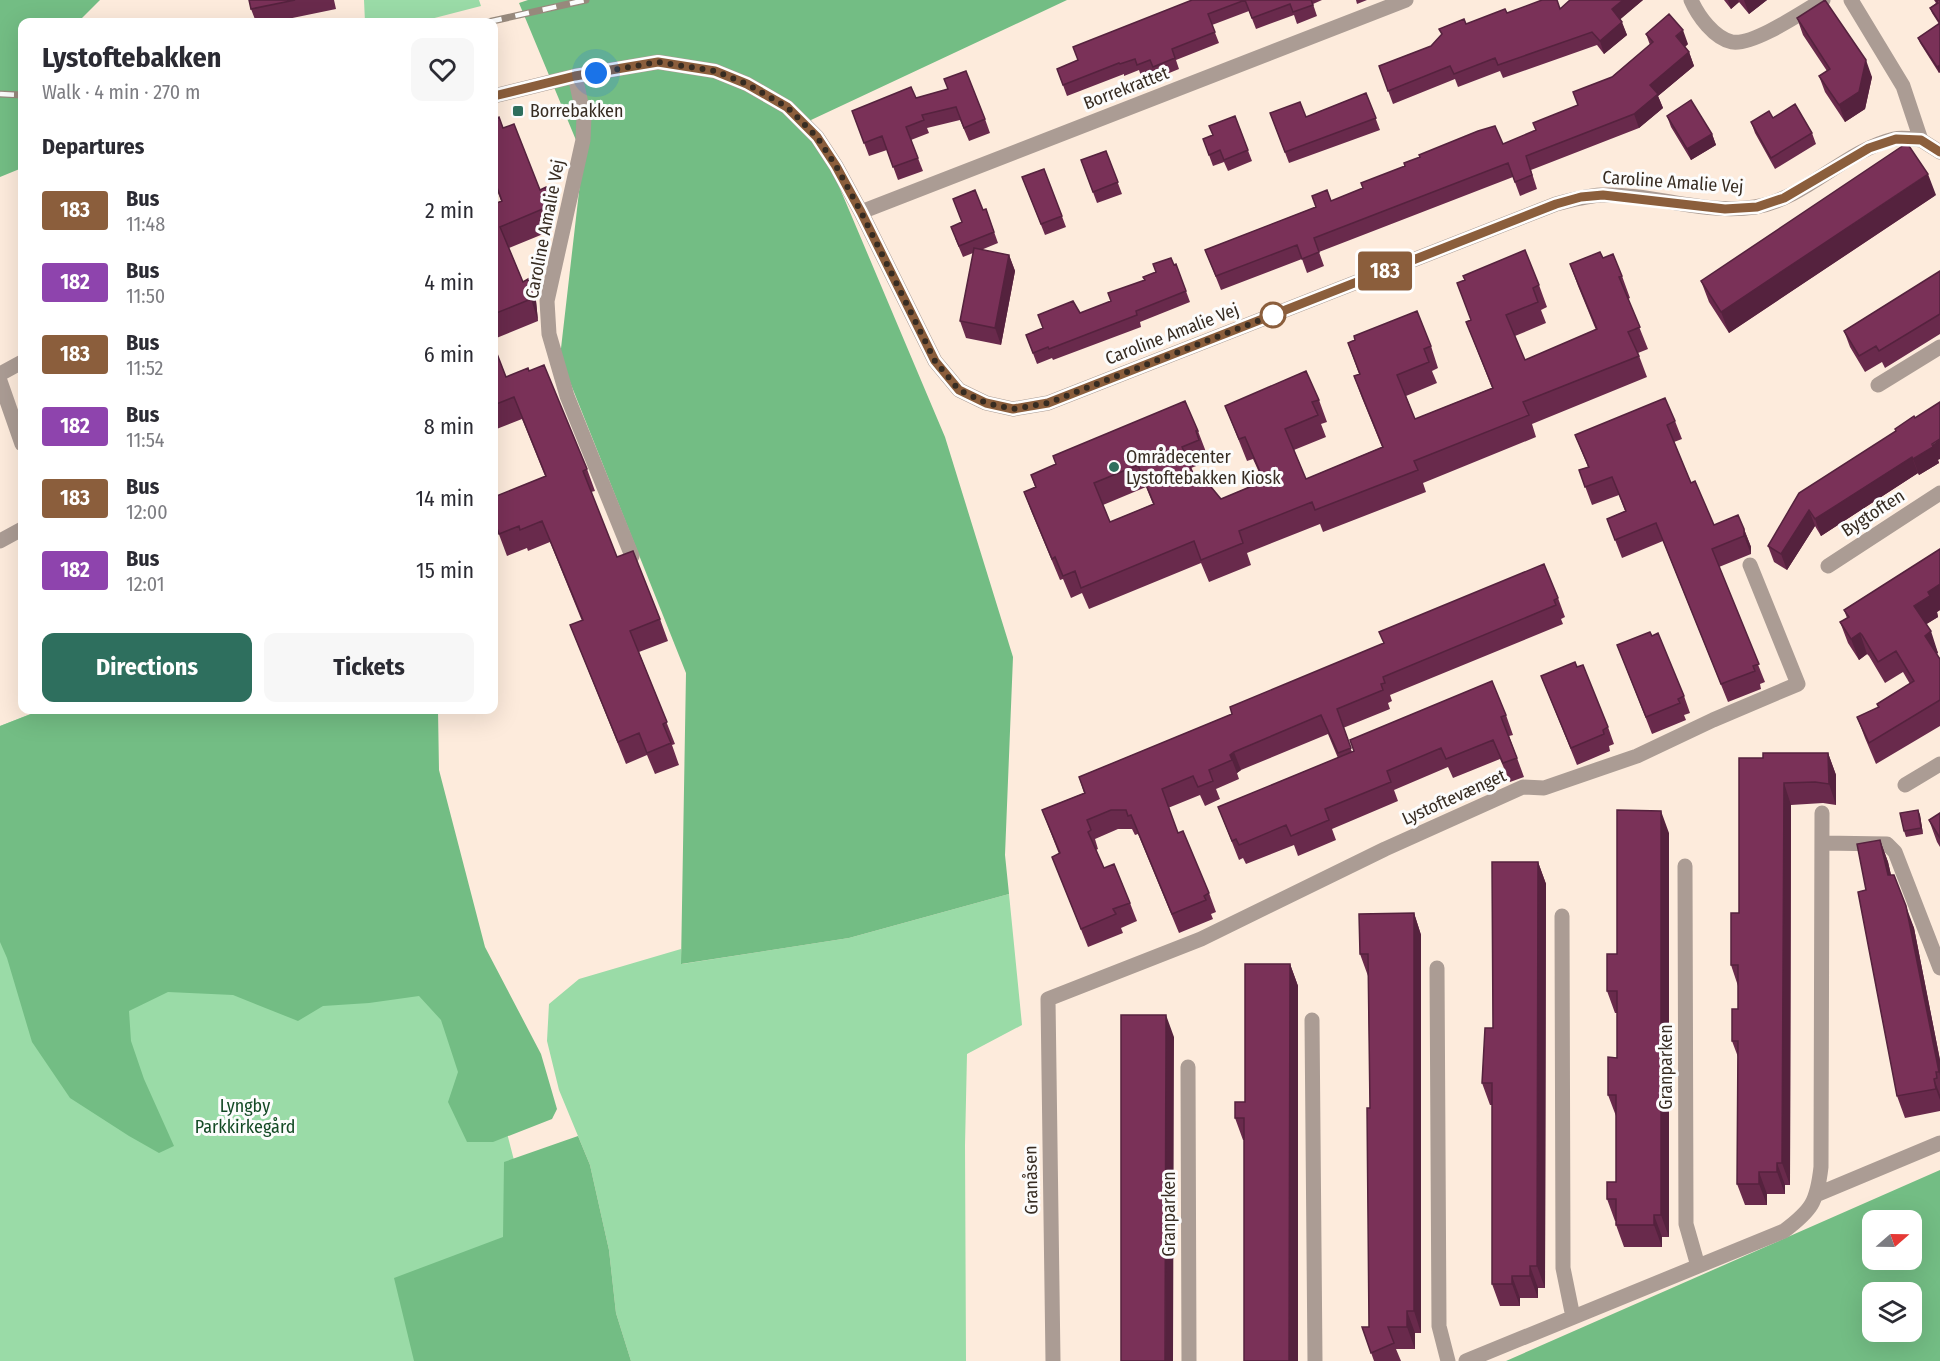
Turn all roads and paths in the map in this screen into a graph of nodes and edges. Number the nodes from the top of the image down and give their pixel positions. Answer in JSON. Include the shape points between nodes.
{"nodes":[{"id":1,"x":1406,"y":0,"type":"edge"},
{"id":2,"x":1691,"y":0,"type":"edge"},
{"id":3,"x":1823,"y":0,"type":"edge"},
{"id":4,"x":1851,"y":0,"type":"edge"},
{"id":5,"x":575,"y":76,"type":"junction"},
{"id":6,"x":498,"y":95,"type":"edge"},
{"id":7,"x":1921,"y":140,"type":"junction"},
{"id":8,"x":1940,"y":152,"type":"edge"},
{"id":9,"x":861,"y":212,"type":"junction"},
{"id":10,"x":1940,"y":347,"type":"edge"},
{"id":11,"x":18,"y":364,"type":"edge"},
{"id":12,"x":0,"y":374,"type":"edge"},
{"id":13,"x":0,"y":381,"type":"edge"},
{"id":14,"x":1878,"y":386,"type":"dead end"},
{"id":15,"x":18,"y":433,"type":"edge"},
{"id":16,"x":1940,"y":493,"type":"edge"},
{"id":17,"x":18,"y":531,"type":"edge"},
{"id":18,"x":0,"y":541,"type":"edge"},
{"id":19,"x":632,"y":556,"type":"edge"},
{"id":20,"x":1750,"y":566,"type":"dead end"},
{"id":21,"x":1828,"y":566,"type":"dead end"},
{"id":22,"x":1940,"y":764,"type":"edge"},
{"id":23,"x":1905,"y":785,"type":"dead end"},
{"id":24,"x":1822,"y":813,"type":"dead end"},
{"id":25,"x":1823,"y":843,"type":"junction"},
{"id":26,"x":1685,"y":866,"type":"dead end"},
{"id":27,"x":1562,"y":916,"type":"dead end"},
{"id":28,"x":1437,"y":968,"type":"dead end"},
{"id":29,"x":1940,"y":968,"type":"edge"},
{"id":30,"x":1048,"y":999,"type":"joint"},
{"id":31,"x":1312,"y":1020,"type":"dead end"},
{"id":32,"x":1188,"y":1067,"type":"dead end"},
{"id":33,"x":1940,"y":1143,"type":"edge"},
{"id":34,"x":1818,"y":1194,"type":"junction"},
{"id":35,"x":1698,"y":1266,"type":"junction"},
{"id":36,"x":1573,"y":1317,"type":"junction"},
{"id":37,"x":1053,"y":1361,"type":"edge"},
{"id":38,"x":1189,"y":1361,"type":"edge"},
{"id":39,"x":1315,"y":1361,"type":"edge"},
{"id":40,"x":1448,"y":1361,"type":"edge"},
{"id":41,"x":1466,"y":1361,"type":"edge"}],
"edges":[{"from":1,"to":9,"type":"street","name":"Borrekrattet"},
{"from":2,"to":3,"type":"street","via":[[1714,32],[1732,42],[1754,39]]},
{"from":4,"to":7,"type":"street","via":[[1903,86]]},
{"from":5,"to":6,"type":"street","name":"Caroline Amalie Vej"},
{"from":5,"to":9,"type":"street","name":"Caroline Amalie Vej","via":[[658,62],[715,71],[747,84],[787,107],[817,137]]},
{"from":5,"to":19,"type":"street","name":"Caroline Amalie Vej","via":[[584,117],[583,141],[548,301],[549,334],[567,396]]},
{"from":7,"to":8,"type":"street"},
{"from":7,"to":9,"type":"street","name":"Caroline Amalie Vej","via":[[1896,139],[1869,148],[1784,198],[1757,207],[1725,209],[1603,195],[1556,204],[1048,403],[1013,409],[986,403],[959,390],[935,361]]},
{"from":10,"to":14,"type":"street"},
{"from":11,"to":12,"type":"street"},
{"from":13,"to":15,"type":"street"},
{"from":16,"to":21,"type":"street","name":"Bygtoften"},
{"from":17,"to":18,"type":"street"},
{"from":20,"to":30,"type":"street","name":"Lystoftevænget","via":[[1798,684],[1637,756],[1544,788],[1523,787],[1201,939]]},
{"from":22,"to":23,"type":"street"},
{"from":24,"to":25,"type":"street"},
{"from":25,"to":29,"type":"street","via":[[1887,844],[1895,852]]},
{"from":25,"to":34,"type":"street"},
{"from":26,"to":35,"type":"street","name":"Granparken","via":[[1686,1224]]},
{"from":27,"to":36,"type":"street","via":[[1563,1268]]},
{"from":28,"to":40,"type":"street","via":[[1439,1326]]},
{"from":30,"to":37,"type":"street","name":"Granåsen"},
{"from":31,"to":39,"type":"street"},
{"from":32,"to":38,"type":"street","name":"Granparken"},
{"from":33,"to":34,"type":"street"},
{"from":34,"to":35,"type":"street","via":[[1805,1215],[1784,1231]]},
{"from":35,"to":36,"type":"street"},
{"from":36,"to":41,"type":"street"}]}
